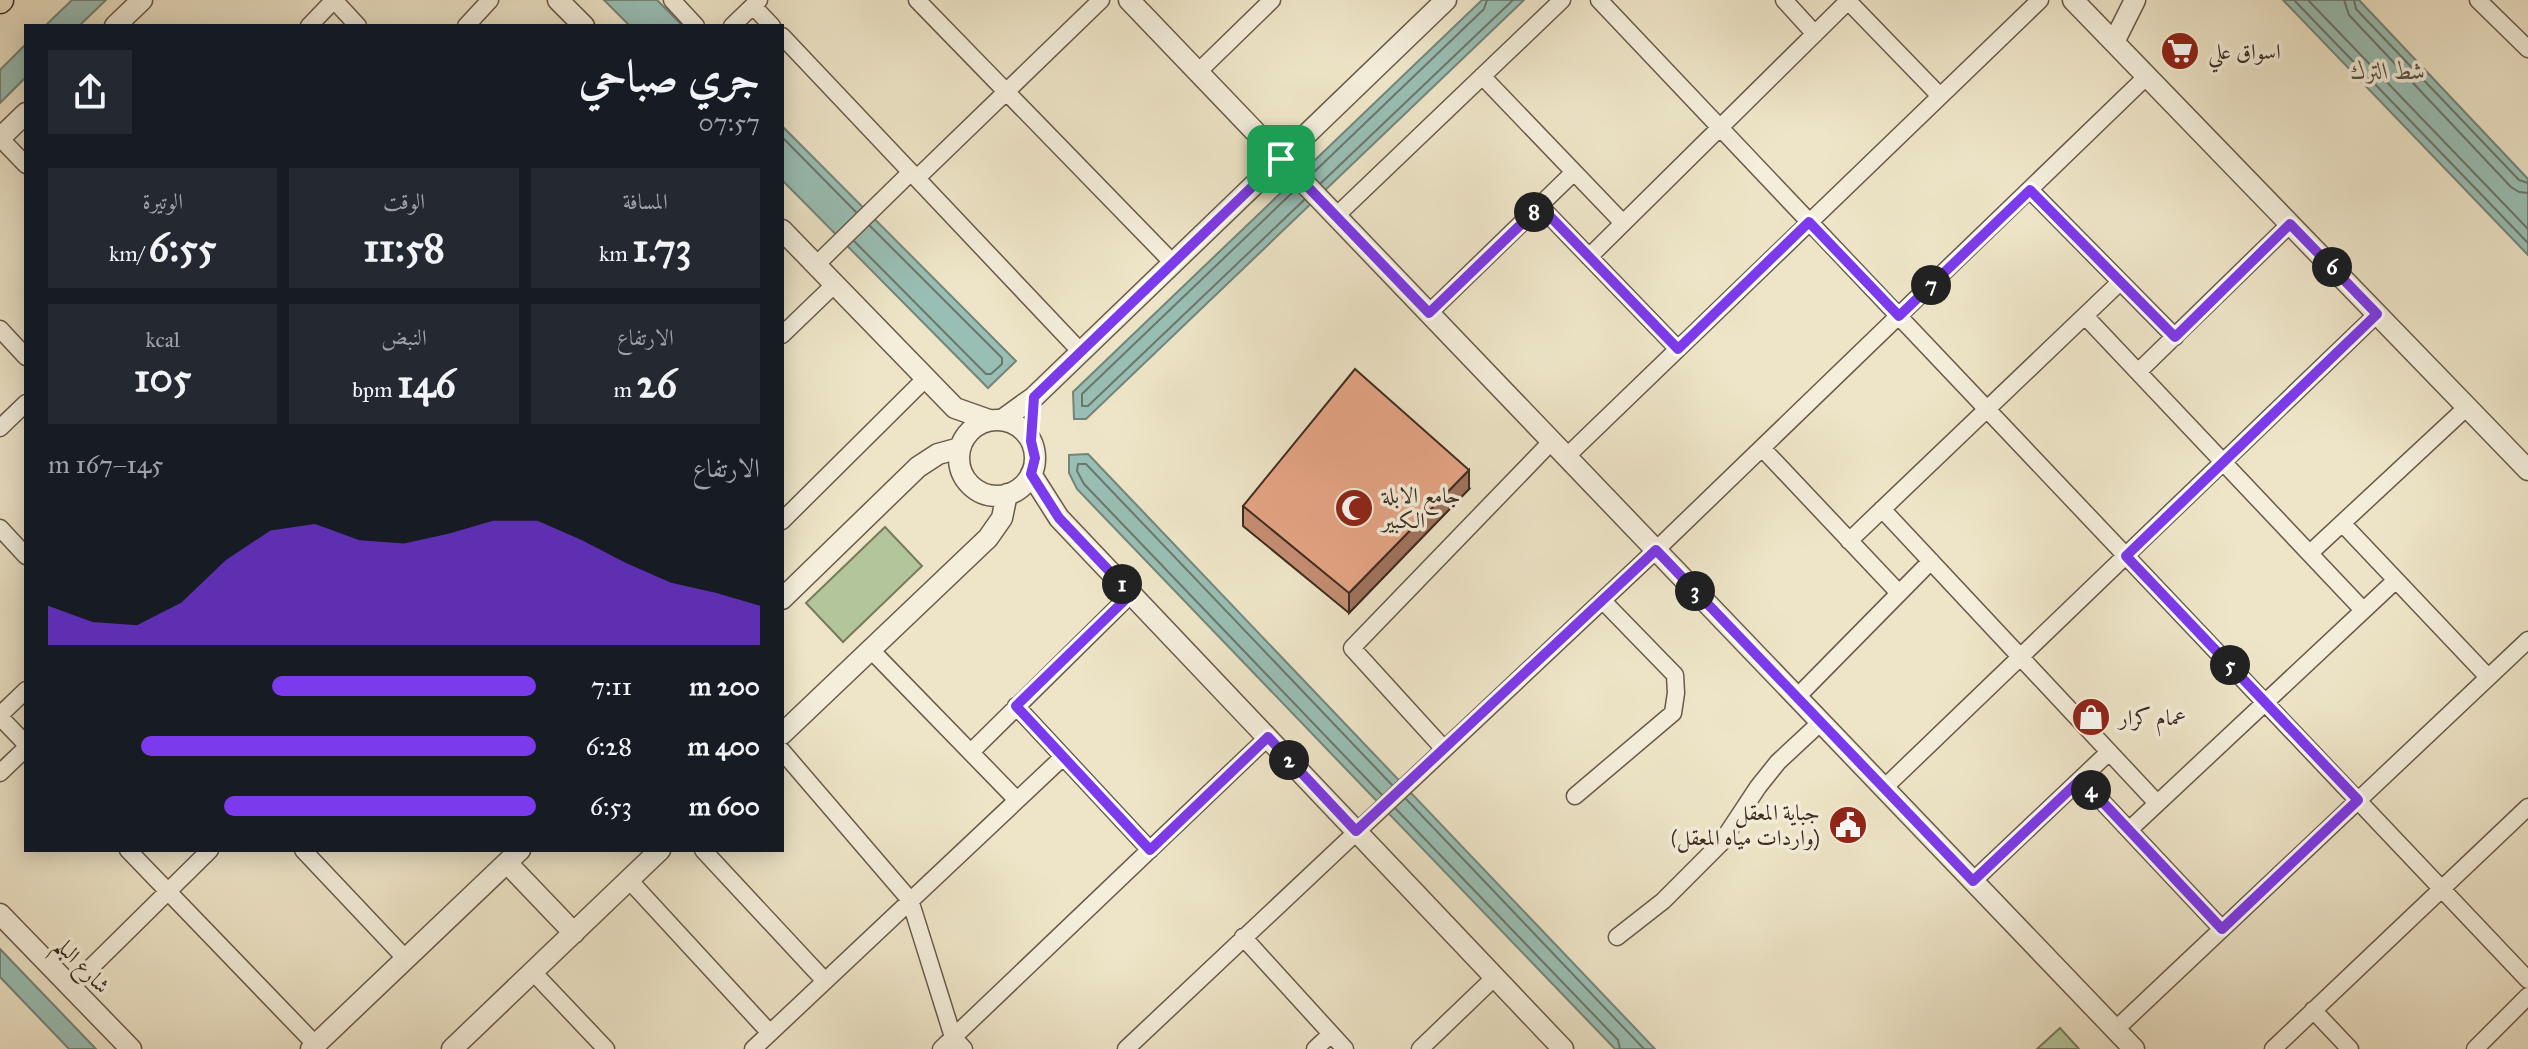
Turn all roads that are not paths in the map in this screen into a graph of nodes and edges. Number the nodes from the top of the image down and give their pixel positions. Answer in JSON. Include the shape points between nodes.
{"nodes":[{"id":1,"x":142,"y":0,"type":"edge"},
{"id":2,"x":334,"y":0,"type":"edge"},
{"id":3,"x":490,"y":0,"type":"edge"},
{"id":4,"x":558,"y":0,"type":"edge"},
{"id":5,"x":672,"y":0,"type":"edge"},
{"id":6,"x":917,"y":0,"type":"edge"},
{"id":7,"x":1101,"y":0,"type":"edge"},
{"id":8,"x":1129,"y":0,"type":"edge"},
{"id":9,"x":1272,"y":0,"type":"edge"},
{"id":10,"x":1446,"y":0,"type":"edge"},
{"id":11,"x":1562,"y":0,"type":"edge"},
{"id":12,"x":1599,"y":0,"type":"edge"},
{"id":13,"x":1784,"y":0,"type":"edge"},
{"id":14,"x":1848,"y":0,"type":"edge"},
{"id":15,"x":2040,"y":0,"type":"edge"},
{"id":16,"x":2073,"y":0,"type":"edge"},
{"id":17,"x":2135,"y":0,"type":"edge"},
{"id":18,"x":2478,"y":0,"type":"edge"},
{"id":19,"x":756,"y":3,"type":"edge"},
{"id":20,"x":117,"y":24,"type":"edge"},
{"id":21,"x":311,"y":24,"type":"edge"},
{"id":22,"x":356,"y":24,"type":"edge"},
{"id":23,"x":468,"y":24,"type":"edge"},
{"id":24,"x":582,"y":24,"type":"edge"},
{"id":25,"x":694,"y":24,"type":"edge"},
{"id":26,"x":734,"y":24,"type":"edge"},
{"id":27,"x":771,"y":24,"type":"edge"},
{"id":28,"x":1815,"y":34,"type":"junction"},
{"id":29,"x":784,"y":38,"type":"edge"},
{"id":30,"x":2114,"y":42,"type":"junction"},
{"id":31,"x":2528,"y":49,"type":"edge"},
{"id":32,"x":1198,"y":72,"type":"junction"},
{"id":33,"x":1482,"y":76,"type":"junction"},
{"id":34,"x":2147,"y":76,"type":"junction"},
{"id":35,"x":1007,"y":91,"type":"junction"},
{"id":36,"x":1940,"y":96,"type":"junction"},
{"id":37,"x":24,"y":115,"type":"edge"},
{"id":38,"x":1720,"y":128,"type":"junction"},
{"id":39,"x":0,"y":138,"type":"edge"},
{"id":40,"x":1281,"y":159,"type":"junction"},
{"id":41,"x":24,"y":163,"type":"edge"},
{"id":42,"x":1573,"y":173,"type":"junction"},
{"id":43,"x":914,"y":175,"type":"junction"},
{"id":44,"x":2030,"y":190,"type":"junction"},
{"id":45,"x":1540,"y":206,"type":"junction"},
{"id":46,"x":1336,"y":216,"type":"junction"},
{"id":47,"x":1809,"y":222,"type":"junction"},
{"id":48,"x":1623,"y":223,"type":"junction"},
{"id":49,"x":2290,"y":224,"type":"junction"},
{"id":50,"x":784,"y":232,"type":"edge"},
{"id":51,"x":1589,"y":257,"type":"junction"},
{"id":52,"x":1173,"y":263,"type":"junction"},
{"id":53,"x":816,"y":265,"type":"junction"},
{"id":54,"x":2120,"y":282,"type":"junction"},
{"id":55,"x":835,"y":284,"type":"junction"},
{"id":56,"x":1429,"y":313,"type":"junction"},
{"id":57,"x":2377,"y":314,"type":"junction"},
{"id":58,"x":1899,"y":316,"type":"junction"},
{"id":59,"x":2085,"y":316,"type":"junction"},
{"id":60,"x":0,"y":329,"type":"edge"},
{"id":61,"x":784,"y":333,"type":"edge"},
{"id":62,"x":2175,"y":337,"type":"junction"},
{"id":63,"x":1678,"y":349,"type":"junction"},
{"id":64,"x":1081,"y":352,"type":"junction"},
{"id":65,"x":24,"y":355,"type":"edge"},
{"id":66,"x":2138,"y":372,"type":"junction"},
{"id":67,"x":926,"y":378,"type":"junction"},
{"id":68,"x":1034,"y":397,"type":"junction"},
{"id":69,"x":24,"y":405,"type":"edge"},
{"id":70,"x":2467,"y":407,"type":"junction"},
{"id":71,"x":955,"y":408,"type":"junction"},
{"id":72,"x":1987,"y":409,"type":"junction"},
{"id":73,"x":996,"y":420,"type":"junction"},
{"id":74,"x":0,"y":428,"type":"edge"},
{"id":75,"x":1031,"y":441,"type":"junction"},
{"id":76,"x":1552,"y":441,"type":"junction"},
{"id":77,"x":961,"y":445,"type":"junction"},
{"id":78,"x":1762,"y":448,"type":"junction"},
{"id":79,"x":1566,"y":457,"type":"junction"},
{"id":80,"x":2224,"y":462,"type":"junction"},
{"id":81,"x":2528,"y":470,"type":"edge"},
{"id":82,"x":1031,"y":474,"type":"junction"},
{"id":83,"x":1012,"y":492,"type":"junction"},
{"id":84,"x":1882,"y":509,"type":"junction"},
{"id":85,"x":1059,"y":518,"type":"junction"},
{"id":86,"x":784,"y":519,"type":"edge"},
{"id":87,"x":2342,"y":523,"type":"junction"},
{"id":88,"x":0,"y":528,"type":"edge"},
{"id":89,"x":1849,"y":541,"type":"junction"},
{"id":90,"x":1656,"y":550,"type":"junction"},
{"id":91,"x":2310,"y":553,"type":"junction"},
{"id":92,"x":24,"y":554,"type":"edge"},
{"id":93,"x":2126,"y":556,"type":"junction"},
{"id":94,"x":1931,"y":561,"type":"junction"},
{"id":95,"x":2396,"y":580,"type":"junction"},
{"id":96,"x":785,"y":591,"type":"edge"},
{"id":97,"x":1899,"y":593,"type":"junction"},
{"id":98,"x":1131,"y":594,"type":"junction"},
{"id":99,"x":1603,"y":601,"type":"junction"},
{"id":100,"x":2363,"y":610,"type":"junction"},
{"id":101,"x":2528,"y":640,"type":"edge"},
{"id":102,"x":871,"y":650,"type":"junction"},
{"id":103,"x":2021,"y":657,"type":"junction"},
{"id":104,"x":2488,"y":677,"type":"junction"},
{"id":105,"x":24,"y":692,"type":"edge"},
{"id":106,"x":1797,"y":697,"type":"junction"},
{"id":107,"x":2265,"y":702,"type":"junction"},
{"id":108,"x":1016,"y":706,"type":"junction"},
{"id":109,"x":0,"y":716,"type":"edge"},
{"id":110,"x":1821,"y":722,"type":"junction"},
{"id":111,"x":784,"y":732,"type":"edge"},
{"id":112,"x":1268,"y":737,"type":"junction"},
{"id":113,"x":24,"y":744,"type":"edge"},
{"id":114,"x":24,"y":748,"type":"edge"},
{"id":115,"x":1444,"y":749,"type":"junction"},
{"id":116,"x":971,"y":752,"type":"junction"},
{"id":117,"x":2109,"y":752,"type":"junction"},
{"id":118,"x":784,"y":753,"type":"edge"},
{"id":119,"x":1063,"y":757,"type":"junction"},
{"id":120,"x":0,"y":773,"type":"edge"},
{"id":121,"x":2081,"y":779,"type":"junction"},
{"id":122,"x":1884,"y":788,"type":"junction"},
{"id":123,"x":1575,"y":796,"type":"dead end"},
{"id":124,"x":1017,"y":800,"type":"junction"},
{"id":125,"x":2358,"y":800,"type":"junction"},
{"id":126,"x":2157,"y":803,"type":"junction"},
{"id":127,"x":2528,"y":807,"type":"edge"},
{"id":128,"x":2129,"y":830,"type":"junction"},
{"id":129,"x":1356,"y":831,"type":"junction"},
{"id":130,"x":1150,"y":850,"type":"junction"},
{"id":131,"x":130,"y":852,"type":"edge"},
{"id":132,"x":208,"y":852,"type":"edge"},
{"id":133,"x":305,"y":852,"type":"edge"},
{"id":134,"x":658,"y":852,"type":"edge"},
{"id":135,"x":705,"y":852,"type":"edge"},
{"id":136,"x":507,"y":854,"type":"edge"},
{"id":137,"x":629,"y":880,"type":"junction"},
{"id":138,"x":1973,"y":881,"type":"junction"},
{"id":139,"x":2441,"y":888,"type":"junction"},
{"id":140,"x":168,"y":891,"type":"junction"},
{"id":141,"x":910,"y":900,"type":"junction"},
{"id":142,"x":0,"y":914,"type":"edge"},
{"id":143,"x":2222,"y":929,"type":"junction"},
{"id":144,"x":574,"y":933,"type":"junction"},
{"id":145,"x":1243,"y":937,"type":"junction"},
{"id":146,"x":1617,"y":937,"type":"dead end"},
{"id":147,"x":406,"y":959,"type":"junction"},
{"id":148,"x":533,"y":972,"type":"junction"},
{"id":149,"x":1495,"y":977,"type":"junction"},
{"id":150,"x":2528,"y":980,"type":"edge"},
{"id":151,"x":825,"y":981,"type":"junction"},
{"id":152,"x":71,"y":987,"type":"junction"},
{"id":153,"x":2528,"y":996,"type":"edge"},
{"id":154,"x":2313,"y":1010,"type":"junction"},
{"id":155,"x":2115,"y":1030,"type":"junction"},
{"id":156,"x":770,"y":1033,"type":"junction"},
{"id":157,"x":1331,"y":1034,"type":"junction"},
{"id":158,"x":953,"y":1045,"type":"edge"},
{"id":159,"x":313,"y":1047,"type":"edge"},
{"id":160,"x":131,"y":1049,"type":"edge"},
{"id":161,"x":452,"y":1049,"type":"edge"},
{"id":162,"x":606,"y":1049,"type":"edge"},
{"id":163,"x":753,"y":1049,"type":"edge"},
{"id":164,"x":1126,"y":1049,"type":"edge"},
{"id":165,"x":1315,"y":1049,"type":"edge"},
{"id":166,"x":1345,"y":1049,"type":"edge"},
{"id":167,"x":1420,"y":1049,"type":"edge"},
{"id":168,"x":1563,"y":1049,"type":"edge"},
{"id":169,"x":2134,"y":1049,"type":"edge"},
{"id":170,"x":2273,"y":1049,"type":"edge"},
{"id":171,"x":2350,"y":1049,"type":"edge"},
{"id":172,"x":2475,"y":1049,"type":"edge"}],
"edges":[{"from":1,"to":20,"type":"street"},
{"from":2,"to":21,"type":"street"},
{"from":2,"to":22,"type":"street"},
{"from":3,"to":23,"type":"street"},
{"from":4,"to":24,"type":"street"},
{"from":5,"to":25,"type":"street"},
{"from":6,"to":35,"type":"street"},
{"from":7,"to":35,"type":"street"},
{"from":8,"to":32,"type":"street"},
{"from":9,"to":32,"type":"street"},
{"from":10,"to":40,"type":"street"},
{"from":11,"to":33,"type":"street"},
{"from":12,"to":38,"type":"street"},
{"from":13,"to":28,"type":"street"},
{"from":14,"to":28,"type":"street"},
{"from":14,"to":36,"type":"street"},
{"from":15,"to":36,"type":"street"},
{"from":16,"to":30,"type":"street"},
{"from":17,"to":30,"type":"street"},
{"from":18,"to":31,"type":"street"},
{"from":19,"to":26,"type":"street"},
{"from":19,"to":27,"type":"street"},
{"from":28,"to":38,"type":"street"},
{"from":29,"to":43,"type":"street"},
{"from":30,"to":34,"type":"street"},
{"from":32,"to":40,"type":"street"},
{"from":33,"to":42,"type":"street"},
{"from":33,"to":46,"type":"street"},
{"from":34,"to":44,"type":"street"},
{"from":34,"to":49,"type":"street"},
{"from":35,"to":43,"type":"street"},
{"from":35,"to":52,"type":"street"},
{"from":36,"to":47,"type":"street"},
{"from":37,"to":39,"type":"street"},
{"from":38,"to":47,"type":"street"},
{"from":38,"to":48,"type":"street"},
{"from":39,"to":41,"type":"street"},
{"from":40,"to":46,"type":"street"},
{"from":40,"to":52,"type":"street"},
{"from":42,"to":45,"type":"street"},
{"from":42,"to":48,"type":"street"},
{"from":43,"to":53,"type":"street"},
{"from":43,"to":64,"type":"street"},
{"from":44,"to":54,"type":"street"},
{"from":44,"to":58,"type":"street"},
{"from":45,"to":51,"type":"street"},
{"from":45,"to":56,"type":"street"},
{"from":46,"to":56,"type":"street"},
{"from":47,"to":58,"type":"street"},
{"from":47,"to":63,"type":"street"},
{"from":48,"to":51,"type":"street"},
{"from":49,"to":57,"type":"street"},
{"from":49,"to":62,"type":"street"},
{"from":50,"to":53,"type":"street"},
{"from":51,"to":63,"type":"street"},
{"from":52,"to":64,"type":"street"},
{"from":53,"to":55,"type":"street"},
{"from":54,"to":59,"type":"street"},
{"from":54,"to":62,"type":"street"},
{"from":55,"to":61,"type":"street"},
{"from":55,"to":67,"type":"street"},
{"from":56,"to":76,"type":"street"},
{"from":57,"to":70,"type":"street"},
{"from":57,"to":80,"type":"street"},
{"from":58,"to":72,"type":"street"},
{"from":58,"to":78,"type":"street"},
{"from":59,"to":66,"type":"street"},
{"from":59,"to":72,"type":"street"},
{"from":60,"to":65,"type":"street"},
{"from":62,"to":66,"type":"street"},
{"from":63,"to":79,"type":"street"},
{"from":64,"to":68,"type":"street"},
{"from":66,"to":80,"type":"street"},
{"from":67,"to":71,"type":"street"},
{"from":67,"to":86,"type":"street"},
{"from":68,"to":73,"type":"street"},
{"from":68,"to":75,"type":"street"},
{"from":69,"to":74,"type":"street"},
{"from":70,"to":81,"type":"street"},
{"from":70,"to":87,"type":"street"},
{"from":71,"to":73,"type":"street"},
{"from":71,"to":77,"type":"street"},
{"from":72,"to":84,"type":"street"},
{"from":72,"to":93,"type":"street"},
{"from":73,"to":75,"type":"street","via":[[1014,423]]},
{"from":73,"to":77,"type":"street","via":[[969,432]]},
{"from":75,"to":82,"type":"street"},
{"from":76,"to":79,"type":"street"},
{"from":76,"to":115,"type":"street","via":[[1352,648]]},
{"from":77,"to":83,"type":"street","via":[[966,480],[984,494]]},
{"from":77,"to":96,"type":"street","via":[[918,467]]},
{"from":78,"to":89,"type":"street"},
{"from":78,"to":90,"type":"street"},
{"from":79,"to":90,"type":"street"},
{"from":80,"to":91,"type":"street"},
{"from":80,"to":93,"type":"street"},
{"from":82,"to":83,"type":"street"},
{"from":82,"to":85,"type":"street"},
{"from":83,"to":85,"type":"street"},
{"from":83,"to":102,"type":"street","via":[[988,538]]},
{"from":84,"to":89,"type":"street"},
{"from":84,"to":94,"type":"street"},
{"from":85,"to":98,"type":"street"},
{"from":87,"to":91,"type":"street"},
{"from":87,"to":95,"type":"street"},
{"from":88,"to":92,"type":"street"},
{"from":89,"to":97,"type":"street"},
{"from":90,"to":99,"type":"street"},
{"from":90,"to":106,"type":"street"},
{"from":91,"to":100,"type":"street"},
{"from":93,"to":103,"type":"street"},
{"from":93,"to":107,"type":"street"},
{"from":94,"to":97,"type":"street"},
{"from":94,"to":103,"type":"street"},
{"from":95,"to":100,"type":"street"},
{"from":95,"to":104,"type":"street"},
{"from":97,"to":106,"type":"street"},
{"from":98,"to":108,"type":"street"},
{"from":98,"to":112,"type":"street"},
{"from":99,"to":115,"type":"street"},
{"from":99,"to":123,"type":"street","via":[[1675,675],[1675,703],[1673,713]]},
{"from":100,"to":107,"type":"street"},
{"from":101,"to":104,"type":"street"},
{"from":102,"to":111,"type":"street"},
{"from":102,"to":116,"type":"street"},
{"from":103,"to":117,"type":"street"},
{"from":103,"to":122,"type":"street"},
{"from":104,"to":125,"type":"street"},
{"from":105,"to":109,"type":"street"},
{"from":106,"to":110,"type":"street"},
{"from":107,"to":125,"type":"street"},
{"from":107,"to":126,"type":"street"},
{"from":108,"to":116,"type":"street"},
{"from":108,"to":119,"type":"street"},
{"from":109,"to":113,"type":"street"},
{"from":110,"to":122,"type":"street"},
{"from":110,"to":146,"type":"street","via":[[1771,770],[1721,843],[1663,901]]},
{"from":112,"to":129,"type":"street"},
{"from":112,"to":130,"type":"street"},
{"from":114,"to":120,"type":"street"},
{"from":115,"to":129,"type":"street"},
{"from":116,"to":124,"type":"street"},
{"from":117,"to":121,"type":"street"},
{"from":117,"to":126,"type":"street"},
{"from":118,"to":141,"type":"street"},
{"from":119,"to":124,"type":"street"},
{"from":119,"to":130,"type":"street"},
{"from":121,"to":128,"type":"street"},
{"from":121,"to":138,"type":"street"},
{"from":122,"to":138,"type":"street"},
{"from":124,"to":141,"type":"street"},
{"from":125,"to":139,"type":"street"},
{"from":125,"to":143,"type":"street"},
{"from":126,"to":128,"type":"street"},
{"from":127,"to":139,"type":"street"},
{"from":128,"to":143,"type":"street"},
{"from":129,"to":145,"type":"street"},
{"from":129,"to":149,"type":"street"},
{"from":130,"to":158,"type":"street"},
{"from":131,"to":140,"type":"street"},
{"from":132,"to":140,"type":"street"},
{"from":133,"to":147,"type":"street"},
{"from":134,"to":137,"type":"street"},
{"from":135,"to":151,"type":"street"},
{"from":136,"to":144,"type":"street"},
{"from":136,"to":147,"type":"street"},
{"from":137,"to":144,"type":"street"},
{"from":137,"to":156,"type":"street"},
{"from":138,"to":155,"type":"street"},
{"from":139,"to":150,"type":"street"},
{"from":139,"to":154,"type":"street"},
{"from":140,"to":152,"type":"street"},
{"from":140,"to":159,"type":"street"},
{"from":141,"to":151,"type":"street"},
{"from":141,"to":158,"type":"street"},
{"from":142,"to":152,"type":"street","name":"شارع البلم"},
{"from":143,"to":155,"type":"street"},
{"from":144,"to":148,"type":"street"},
{"from":145,"to":157,"type":"street"},
{"from":145,"to":164,"type":"street"},
{"from":147,"to":159,"type":"street"},
{"from":148,"to":161,"type":"street"},
{"from":148,"to":162,"type":"street"},
{"from":149,"to":167,"type":"street"},
{"from":149,"to":168,"type":"street"},
{"from":151,"to":156,"type":"street"},
{"from":152,"to":160,"type":"street","name":"شارع البلم"},
{"from":153,"to":172,"type":"street"},
{"from":154,"to":170,"type":"street"},
{"from":154,"to":171,"type":"street"},
{"from":155,"to":169,"type":"street"},
{"from":156,"to":163,"type":"street"},
{"from":157,"to":165,"type":"street"},
{"from":157,"to":166,"type":"street"}]}
